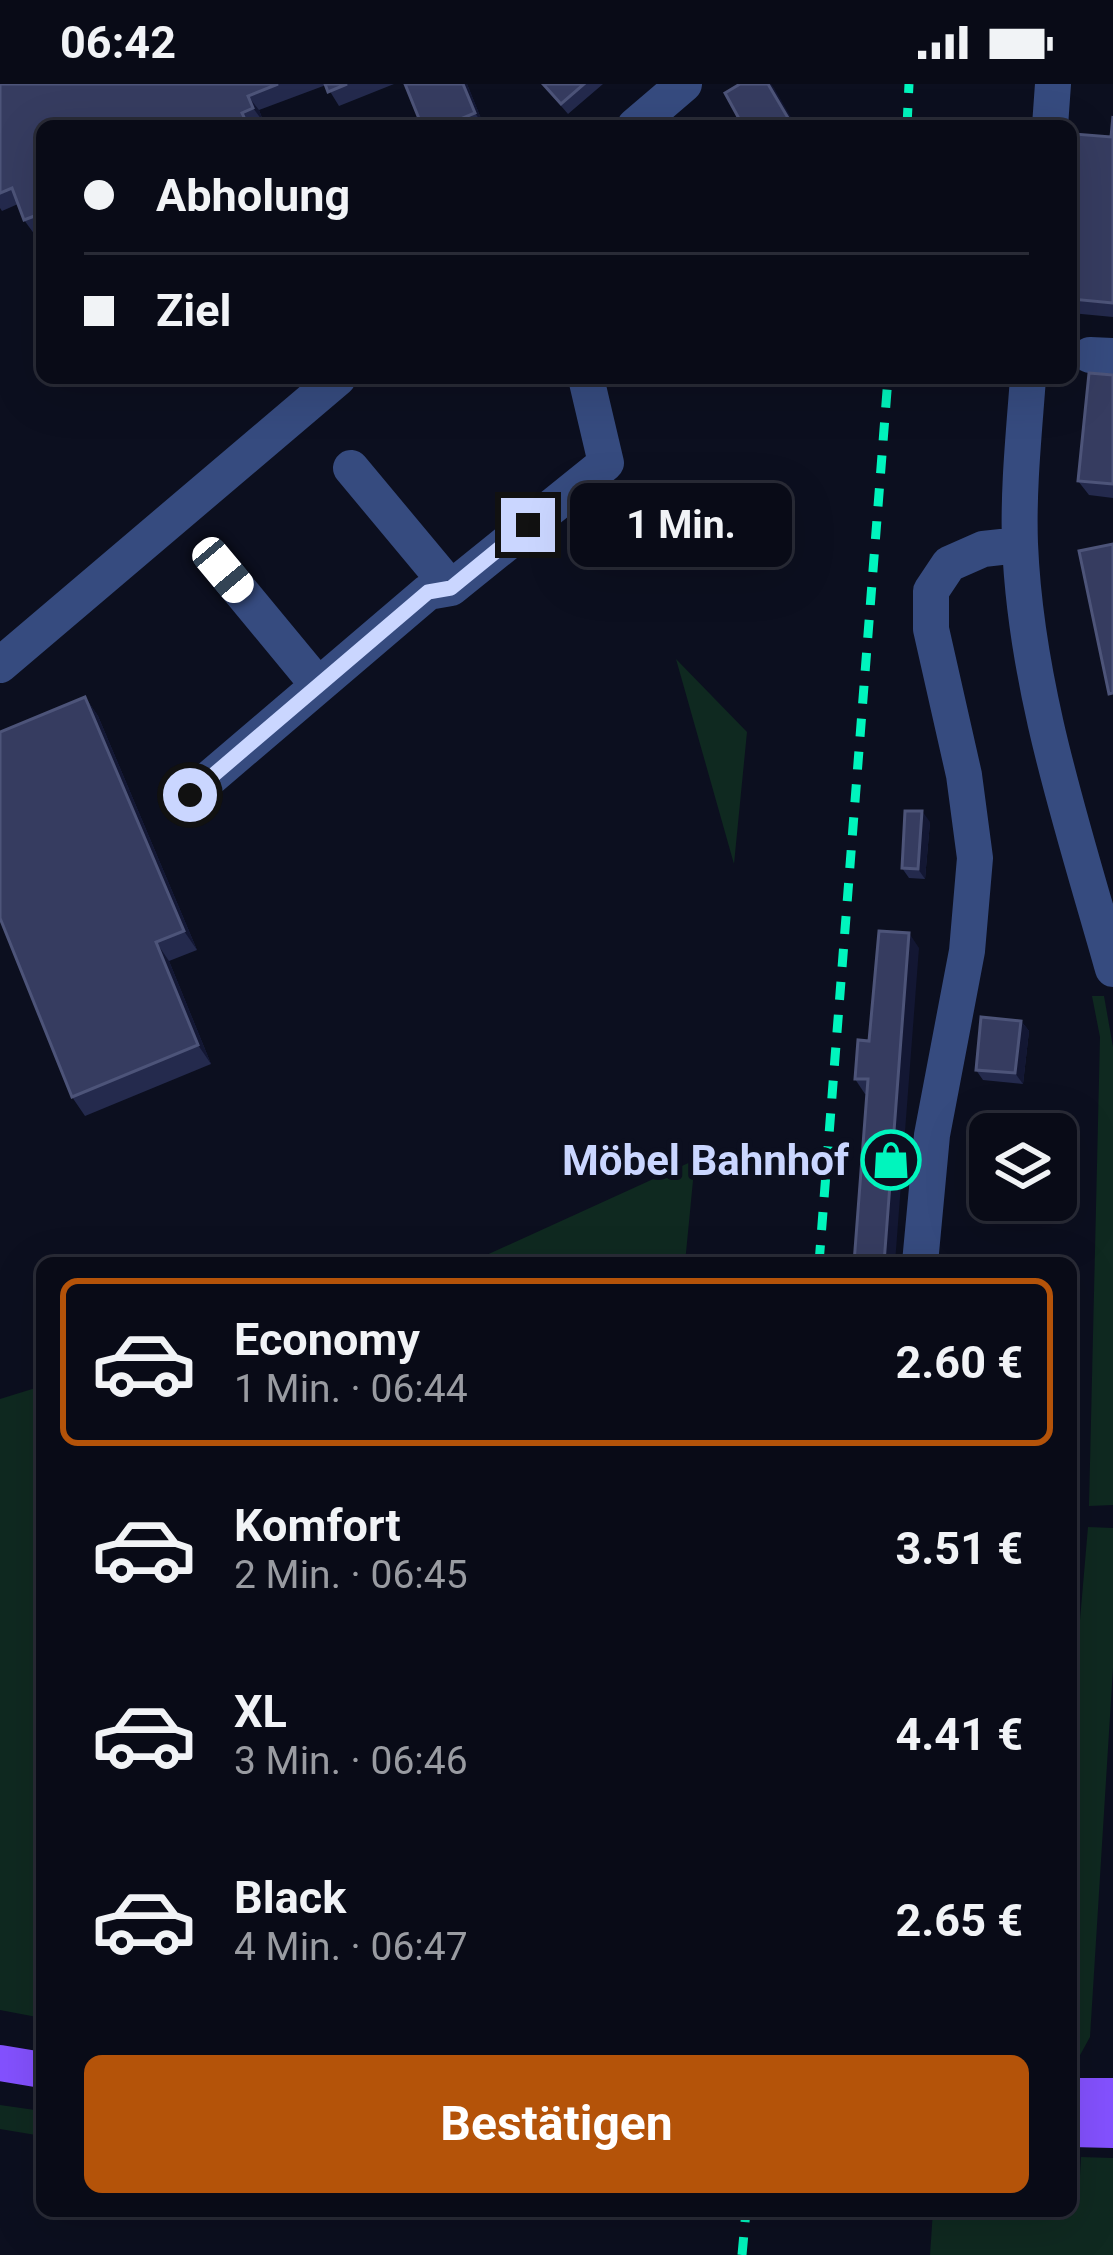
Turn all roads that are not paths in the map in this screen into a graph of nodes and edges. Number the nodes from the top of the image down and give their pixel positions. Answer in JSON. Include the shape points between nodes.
{"nodes":[{"id":1,"x":684,"y":84,"type":"edge"},
{"id":2,"x":1053,"y":84,"type":"edge"},
{"id":3,"x":642,"y":120,"type":"edge"},
{"id":4,"x":1050,"y":120,"type":"edge"},
{"id":5,"x":331,"y":384,"type":"edge"},
{"id":6,"x":587,"y":384,"type":"edge"},
{"id":7,"x":1028,"y":384,"type":"edge"},
{"id":8,"x":351,"y":468,"type":"dead end"},
{"id":9,"x":1020,"y":545,"type":"junction"},
{"id":10,"x":223,"y":570,"type":"dead end"},
{"id":11,"x":451,"y":588,"type":"junction"},
{"id":12,"x":0,"y":665,"type":"edge"},
{"id":13,"x":319,"y":685,"type":"junction"},
{"id":14,"x":190,"y":795,"type":"dead end"},
{"id":15,"x":1113,"y":969,"type":"edge"},
{"id":16,"x":921,"y":1257,"type":"edge"},
{"id":17,"x":0,"y":2063,"type":"edge"},
{"id":18,"x":36,"y":2069,"type":"edge"},
{"id":19,"x":1077,"y":2096,"type":"edge"},
{"id":20,"x":1113,"y":2099,"type":"edge"},
{"id":21,"x":1077,"y":2125,"type":"edge"}],
"edges":[{"from":1,"to":3,"type":"street"},
{"from":2,"to":4,"type":"street"},
{"from":5,"to":12,"type":"street"},
{"from":6,"to":11,"type":"street","via":[[606,463]]},
{"from":7,"to":9,"type":"street"},
{"from":8,"to":11,"type":"street"},
{"from":9,"to":15,"type":"street","via":[[1043,714]]},
{"from":9,"to":16,"type":"street","via":[[949,564],[931,591],[931,629],[975,858]]},
{"from":10,"to":13,"type":"street"},
{"from":11,"to":13,"type":"street","via":[[428,592]]},
{"from":13,"to":14,"type":"street"},
{"from":17,"to":18,"type":"main road"},
{"from":19,"to":20,"type":"main road"},
{"from":20,"to":21,"type":"main road"}]}
